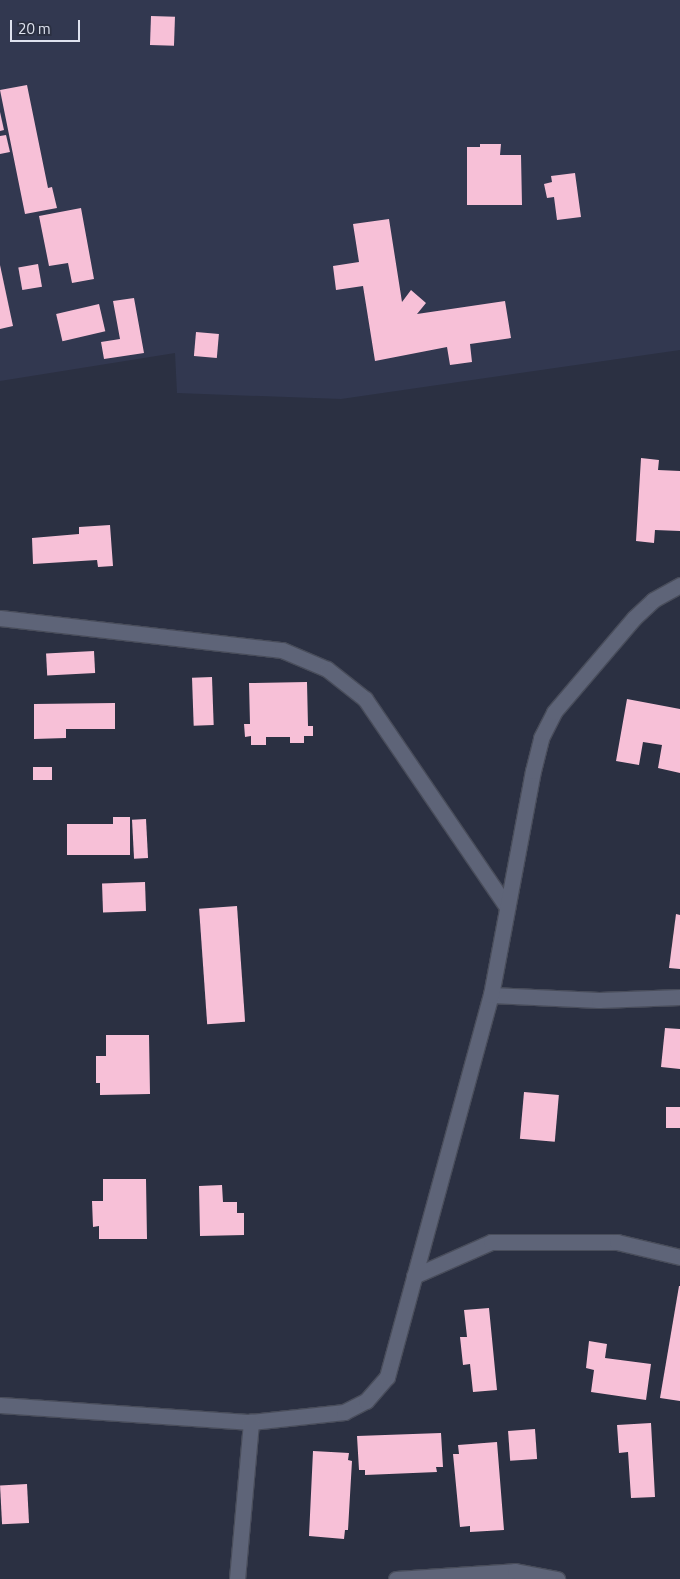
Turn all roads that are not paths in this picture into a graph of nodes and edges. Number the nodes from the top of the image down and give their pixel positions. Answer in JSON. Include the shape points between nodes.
{"nodes":[{"id":1,"x":680,"y":585,"type":"edge"},
{"id":2,"x":0,"y":618,"type":"edge"},
{"id":3,"x":507,"y":907,"type":"junction"},
{"id":4,"x":491,"y":995,"type":"junction"},
{"id":5,"x":680,"y":997,"type":"edge"},
{"id":6,"x":680,"y":1257,"type":"edge"},
{"id":7,"x":414,"y":1276,"type":"junction"},
{"id":8,"x":0,"y":1405,"type":"edge"},
{"id":9,"x":251,"y":1422,"type":"junction"},
{"id":10,"x":237,"y":1579,"type":"edge"},
{"id":11,"x":396,"y":1579,"type":"edge"},
{"id":12,"x":557,"y":1579,"type":"edge"}],
"edges":[{"from":1,"to":3,"type":"street","via":[[653,600],[634,618],[554,712],[541,738],[533,771]]},
{"from":2,"to":3,"type":"street","via":[[282,650],[327,668],[365,699]]},
{"from":3,"to":4,"type":"street"},
{"from":4,"to":5,"type":"street","via":[[599,1000]]},
{"from":4,"to":7,"type":"street"},
{"from":6,"to":7,"type":"street","via":[[617,1242],[491,1242]]},
{"from":7,"to":9,"type":"street","via":[[387,1377],[366,1401],[344,1412]]},
{"from":8,"to":9,"type":"street"},
{"from":9,"to":10,"type":"street"},
{"from":11,"to":12,"type":"street","via":[[515,1571]]}]}
